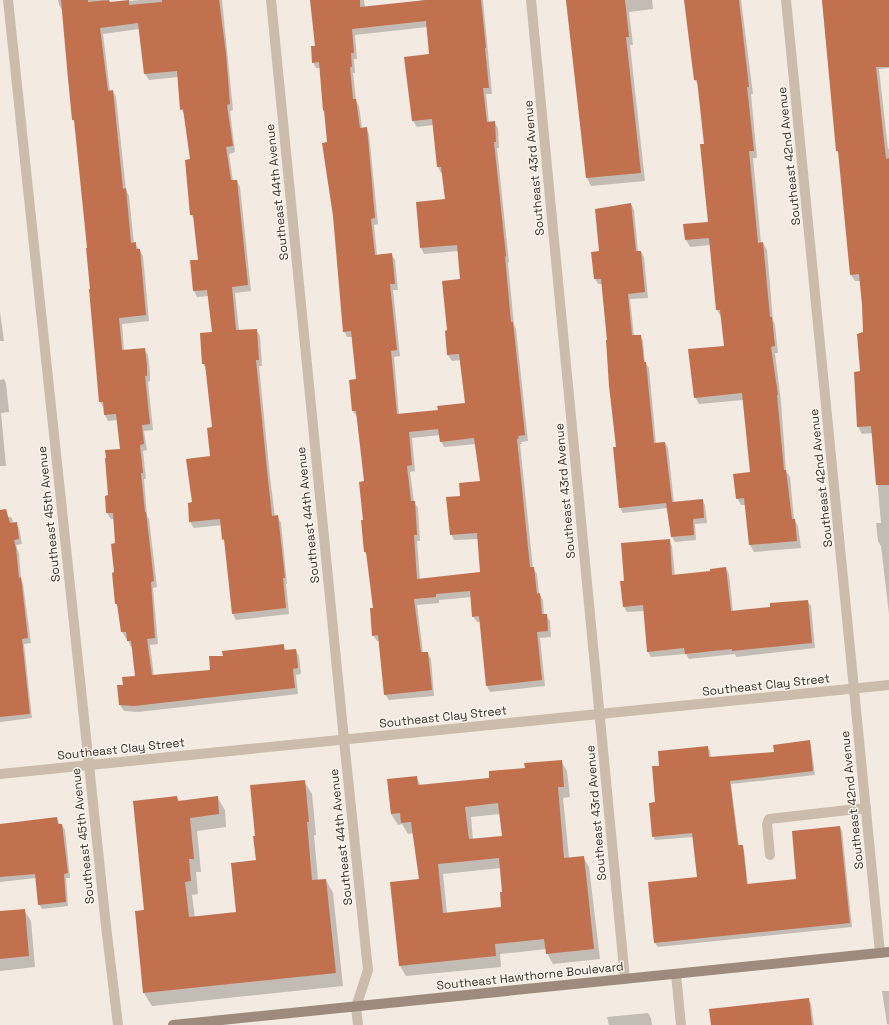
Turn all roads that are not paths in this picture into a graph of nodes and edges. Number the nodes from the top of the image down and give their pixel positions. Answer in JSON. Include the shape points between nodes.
{"nodes":[{"id":1,"x":8,"y":0,"type":"edge"},
{"id":2,"x":271,"y":0,"type":"edge"},
{"id":3,"x":531,"y":0,"type":"edge"},
{"id":4,"x":786,"y":0,"type":"edge"},
{"id":5,"x":889,"y":685,"type":"edge"},
{"id":6,"x":854,"y":689,"type":"junction"},
{"id":7,"x":600,"y":714,"type":"junction"},
{"id":8,"x":344,"y":740,"type":"junction"},
{"id":9,"x":89,"y":766,"type":"junction"},
{"id":10,"x":0,"y":774,"type":"edge"},
{"id":11,"x":866,"y":808,"type":"junction"},
{"id":12,"x":770,"y":856,"type":"dead end"},
{"id":13,"x":885,"y":953,"type":"edge"},
{"id":14,"x":676,"y":974,"type":"junction"},
{"id":15,"x":625,"y":980,"type":"junction"},
{"id":16,"x":356,"y":1007,"type":"junction"},
{"id":17,"x":118,"y":1025,"type":"edge"},
{"id":18,"x":173,"y":1025,"type":"edge"},
{"id":19,"x":358,"y":1025,"type":"edge"},
{"id":20,"x":681,"y":1025,"type":"edge"}],
"edges":[{"from":1,"to":9,"type":"street","name":"Southeast 45th Avenue"},
{"from":2,"to":8,"type":"street","name":"Southeast 44th Avenue"},
{"from":3,"to":7,"type":"street","name":"Southeast 43rd Avenue"},
{"from":4,"to":6,"type":"street","name":"Southeast 42nd Avenue"},
{"from":5,"to":6,"type":"street","name":"Southeast Clay Street"},
{"from":6,"to":7,"type":"street","name":"Southeast Clay Street"},
{"from":6,"to":11,"type":"street","name":"Southeast 42nd Avenue"},
{"from":7,"to":8,"type":"street","name":"Southeast Clay Street"},
{"from":7,"to":15,"type":"street","name":"Southeast 43rd Avenue"},
{"from":8,"to":9,"type":"street","name":"Southeast Clay Street"},
{"from":8,"to":16,"type":"street","name":"Southeast 44th Avenue","via":[[368,970]]},
{"from":9,"to":10,"type":"street","name":"Southeast Clay Street"},
{"from":9,"to":17,"type":"street","name":"Southeast 45th Avenue"},
{"from":11,"to":12,"type":"street","via":[[769,819],[767,826]]},
{"from":11,"to":13,"type":"street","name":"Southeast 42nd Avenue"},
{"from":13,"to":14,"type":"main road","name":"Southeast Hawthorne Boulevard"},
{"from":14,"to":15,"type":"main road","name":"Southeast Hawthorne Boulevard"},
{"from":14,"to":20,"type":"street"},
{"from":15,"to":16,"type":"main road","name":"Southeast Hawthorne Boulevard"},
{"from":16,"to":18,"type":"main road","name":"Southeast Hawthorne Boulevard"},
{"from":16,"to":19,"type":"street","name":"Southeast 44th Avenue"}]}
